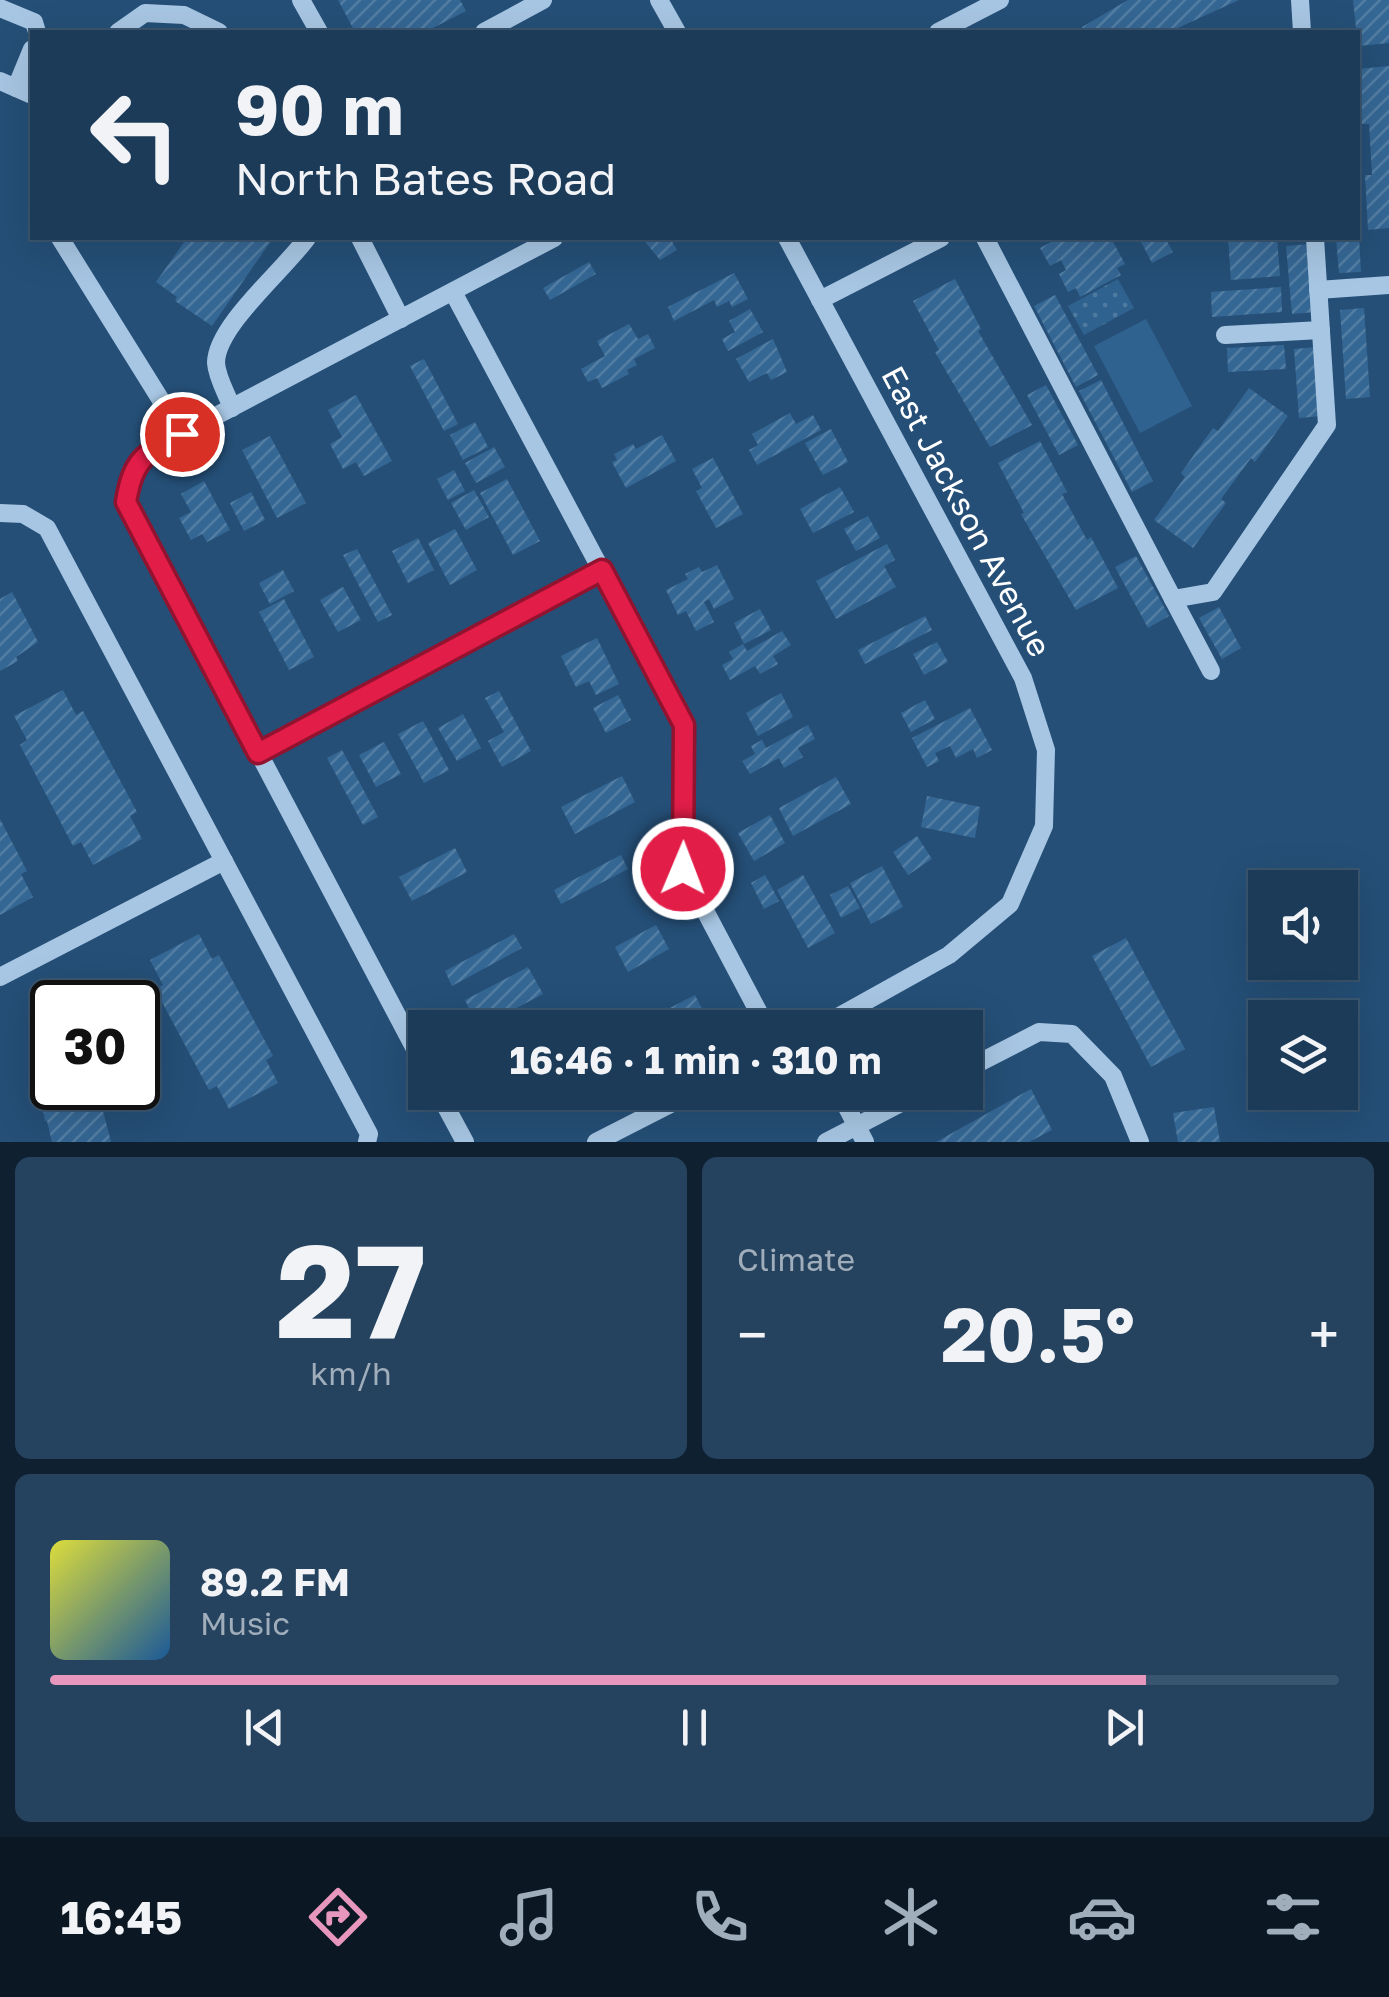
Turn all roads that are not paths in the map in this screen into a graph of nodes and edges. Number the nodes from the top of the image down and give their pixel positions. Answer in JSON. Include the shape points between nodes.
{"nodes":[{"id":1,"x":301,"y":0,"type":"edge"},
{"id":2,"x":543,"y":0,"type":"edge"},
{"id":3,"x":660,"y":0,"type":"edge"},
{"id":4,"x":1000,"y":0,"type":"edge"},
{"id":5,"x":1300,"y":0,"type":"edge"},
{"id":6,"x":0,"y":8,"type":"edge"},
{"id":7,"x":37,"y":30,"type":"edge"},
{"id":8,"x":121,"y":30,"type":"edge"},
{"id":9,"x":215,"y":30,"type":"edge"},
{"id":10,"x":317,"y":30,"type":"edge"},
{"id":11,"x":488,"y":30,"type":"edge"},
{"id":12,"x":676,"y":30,"type":"edge"},
{"id":13,"x":942,"y":30,"type":"edge"},
{"id":14,"x":1298,"y":30,"type":"edge"},
{"id":15,"x":30,"y":54,"type":"edge"},
{"id":16,"x":16,"y":88,"type":"edge"},
{"id":17,"x":61,"y":240,"type":"edge"},
{"id":18,"x":306,"y":240,"type":"edge"},
{"id":19,"x":361,"y":240,"type":"edge"},
{"id":20,"x":550,"y":240,"type":"edge"},
{"id":21,"x":788,"y":240,"type":"edge"},
{"id":22,"x":937,"y":240,"type":"edge"},
{"id":23,"x":986,"y":240,"type":"edge"},
{"id":24,"x":1315,"y":240,"type":"edge"},
{"id":25,"x":1389,"y":285,"type":"edge"},
{"id":26,"x":1318,"y":290,"type":"junction"},
{"id":27,"x":453,"y":292,"type":"junction"},
{"id":28,"x":820,"y":300,"type":"junction"},
{"id":29,"x":402,"y":319,"type":"junction"},
{"id":30,"x":1321,"y":330,"type":"junction"},
{"id":31,"x":1225,"y":335,"type":"dead end"},
{"id":32,"x":232,"y":408,"type":"junction"},
{"id":33,"x":182,"y":434,"type":"junction"},
{"id":34,"x":0,"y":513,"type":"edge"},
{"id":35,"x":602,"y":570,"type":"junction"},
{"id":36,"x":1173,"y":599,"type":"junction"},
{"id":37,"x":1211,"y":671,"type":"dead end"},
{"id":38,"x":258,"y":753,"type":"junction"},
{"id":39,"x":224,"y":860,"type":"junction"},
{"id":40,"x":0,"y":977,"type":"edge"},
{"id":41,"x":758,"y":1010,"type":"edge"},
{"id":42,"x":851,"y":1010,"type":"edge"},
{"id":43,"x":408,"y":1036,"type":"edge"},
{"id":44,"x":983,"y":1061,"type":"edge"},
{"id":45,"x":447,"y":1110,"type":"edge"},
{"id":46,"x":659,"y":1110,"type":"edge"},
{"id":47,"x":848,"y":1110,"type":"edge"},
{"id":48,"x":896,"y":1110,"type":"edge"},
{"id":49,"x":861,"y":1134,"type":"edge"},
{"id":50,"x":367,"y":1142,"type":"edge"},
{"id":51,"x":464,"y":1142,"type":"edge"},
{"id":52,"x":596,"y":1142,"type":"edge"},
{"id":53,"x":826,"y":1142,"type":"edge"},
{"id":54,"x":1140,"y":1142,"type":"edge"}],
"edges":[{"from":1,"to":10,"type":"street"},
{"from":2,"to":11,"type":"street"},
{"from":3,"to":12,"type":"street"},
{"from":4,"to":13,"type":"street"},
{"from":5,"to":14,"type":"street"},
{"from":6,"to":7,"type":"street","via":[[34,22]]},
{"from":8,"to":9,"type":"street","via":[[144,12],[184,15]]},
{"from":15,"to":16,"type":"street"},
{"from":17,"to":33,"type":"street"},
{"from":18,"to":32,"type":"street","via":[[232,324],[218,352],[216,368]]},
{"from":19,"to":29,"type":"street"},
{"from":20,"to":27,"type":"street"},
{"from":21,"to":28,"type":"street","name":"East Jackson Avenue"},
{"from":22,"to":28,"type":"street"},
{"from":23,"to":36,"type":"street"},
{"from":24,"to":26,"type":"street"},
{"from":25,"to":26,"type":"street"},
{"from":26,"to":30,"type":"street"},
{"from":27,"to":29,"type":"street"},
{"from":27,"to":35,"type":"street"},
{"from":28,"to":42,"type":"street","name":"East Jackson Avenue","via":[[1023,678],[1046,750],[1044,826],[1010,904],[950,955]]},
{"from":29,"to":32,"type":"street"},
{"from":30,"to":31,"type":"street"},
{"from":30,"to":36,"type":"street","via":[[1326,425],[1213,592]]},
{"from":32,"to":33,"type":"street"},
{"from":33,"to":38,"type":"street","via":[[131,471],[126,502]]},
{"from":34,"to":39,"type":"street","via":[[23,514],[47,528]]},
{"from":35,"to":38,"type":"street"},
{"from":35,"to":41,"type":"street","via":[[684,725],[683,869]]},
{"from":36,"to":37,"type":"street"},
{"from":38,"to":43,"type":"street"},
{"from":39,"to":40,"type":"street"},
{"from":39,"to":50,"type":"street","via":[[369,1134]]},
{"from":44,"to":54,"type":"street","via":[[1039,1032],[1072,1034],[1113,1076]]},
{"from":45,"to":51,"type":"street"},
{"from":46,"to":52,"type":"street"},
{"from":47,"to":49,"type":"street"},
{"from":48,"to":49,"type":"street"},
{"from":49,"to":53,"type":"street"}]}
